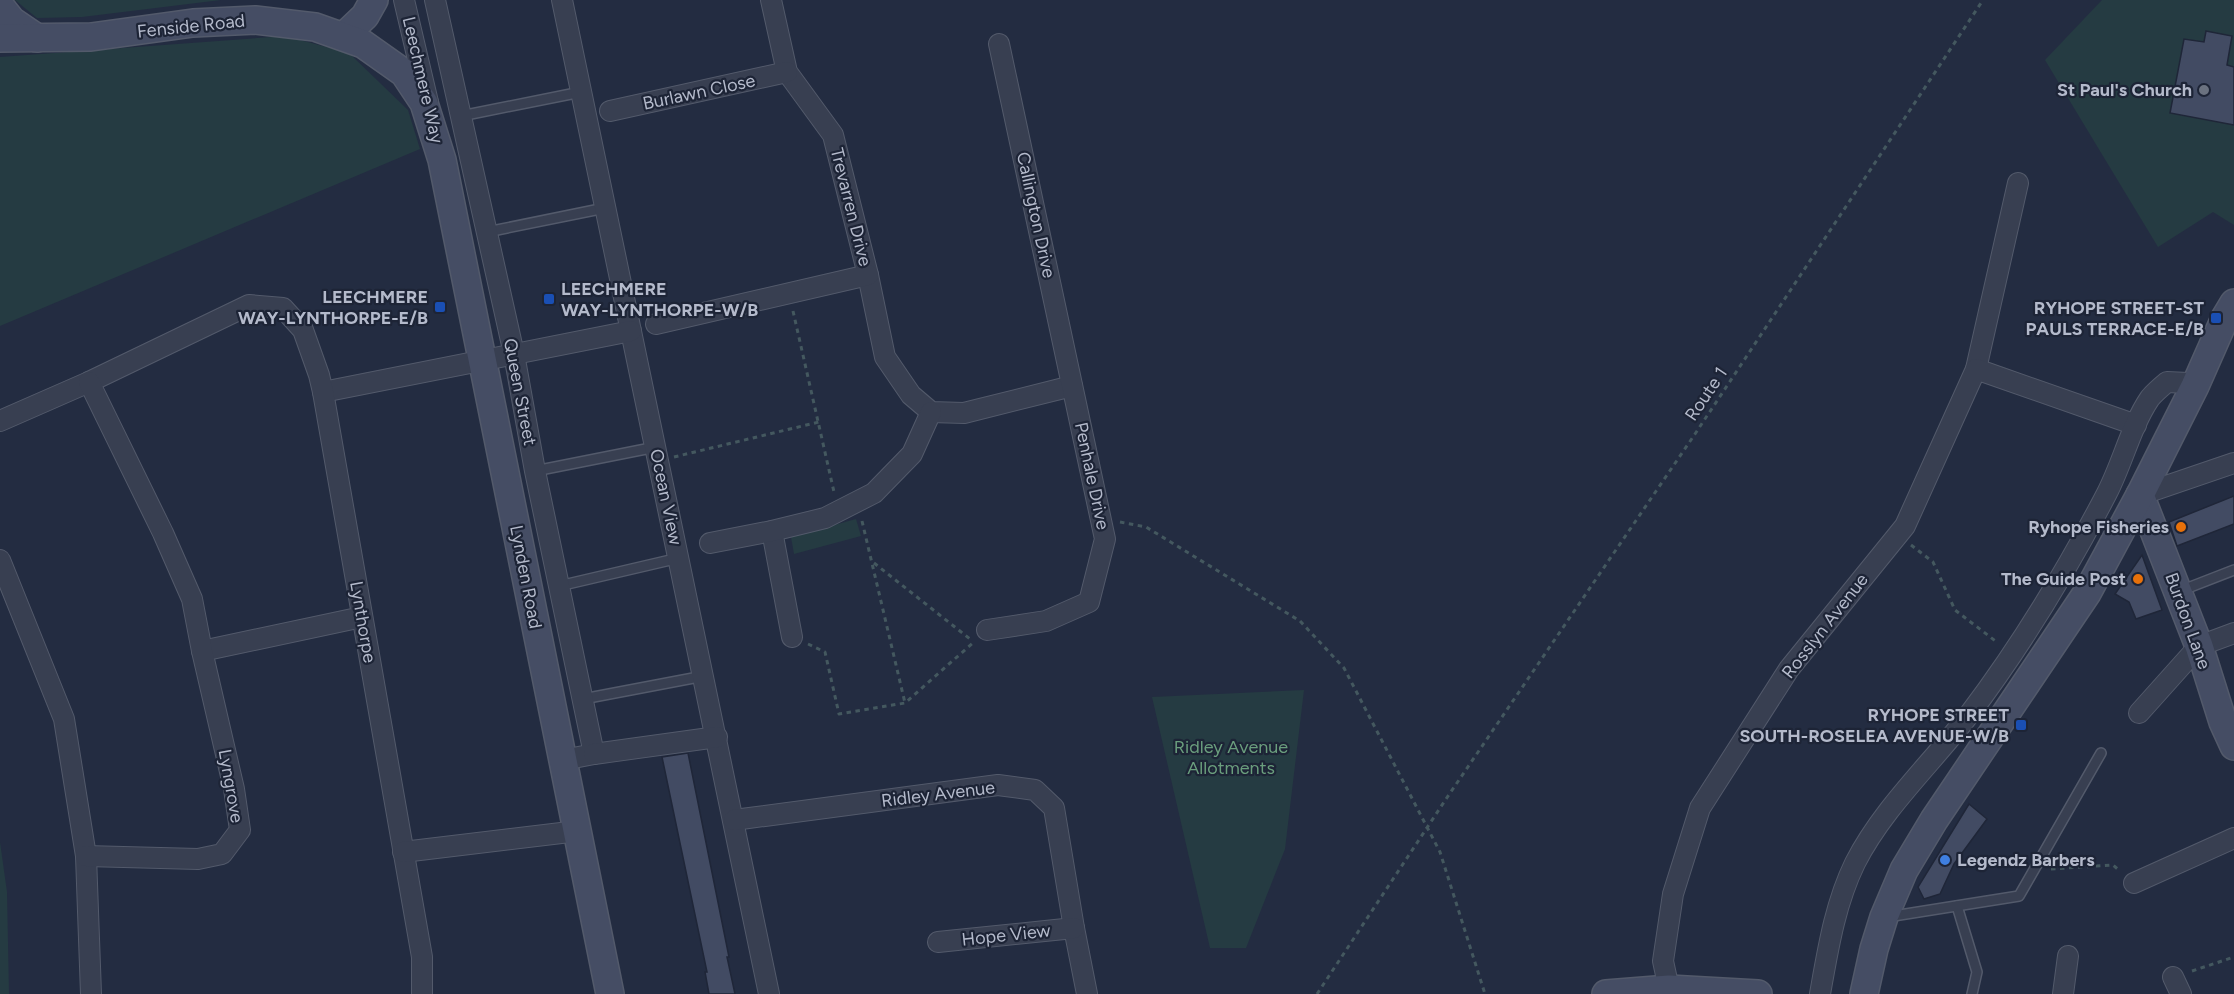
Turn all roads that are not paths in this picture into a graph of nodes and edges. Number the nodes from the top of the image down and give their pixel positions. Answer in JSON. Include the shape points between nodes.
{"nodes":[{"id":1,"x":374,"y":0,"type":"edge"},
{"id":2,"x":404,"y":0,"type":"edge"},
{"id":3,"x":435,"y":0,"type":"edge"},
{"id":4,"x":562,"y":0,"type":"edge"},
{"id":5,"x":771,"y":0,"type":"edge"},
{"id":6,"x":0,"y":6,"type":"edge"},
{"id":7,"x":344,"y":36,"type":"junction"},
{"id":8,"x":0,"y":38,"type":"edge"},
{"id":9,"x":37,"y":38,"type":"junction"},
{"id":10,"x":999,"y":44,"type":"dead end"},
{"id":11,"x":787,"y":72,"type":"junction"},
{"id":12,"x":581,"y":92,"type":"junction"},
{"id":13,"x":610,"y":111,"type":"dead end"},
{"id":14,"x":461,"y":116,"type":"junction"},
{"id":15,"x":442,"y":160,"type":"junction"},
{"id":16,"x":2018,"y":183,"type":"dead end"},
{"id":17,"x":606,"y":208,"type":"junction"},
{"id":18,"x":487,"y":232,"type":"junction"},
{"id":19,"x":868,"y":275,"type":"junction"},
{"id":20,"x":2234,"y":303,"type":"edge"},
{"id":21,"x":656,"y":324,"type":"dead end"},
{"id":22,"x":631,"y":331,"type":"junction"},
{"id":23,"x":514,"y":354,"type":"junction"},
{"id":24,"x":483,"y":360,"type":"junction"},
{"id":25,"x":1976,"y":369,"type":"junction"},
{"id":26,"x":88,"y":382,"type":"junction"},
{"id":27,"x":1072,"y":386,"type":"junction"},
{"id":28,"x":2195,"y":386,"type":"junction"},
{"id":29,"x":323,"y":392,"type":"junction"},
{"id":30,"x":931,"y":412,"type":"junction"},
{"id":31,"x":0,"y":421,"type":"edge"},
{"id":32,"x":2136,"y":425,"type":"junction"},
{"id":33,"x":657,"y":454,"type":"junction"},
{"id":34,"x":2234,"y":463,"type":"edge"},
{"id":35,"x":535,"y":471,"type":"junction"},
{"id":36,"x":2140,"y":495,"type":"junction"},
{"id":37,"x":772,"y":531,"type":"junction"},
{"id":38,"x":710,"y":543,"type":"dead end"},
{"id":39,"x":679,"y":558,"type":"junction"},
{"id":40,"x":0,"y":560,"type":"edge"},
{"id":41,"x":2234,"y":570,"type":"edge"},
{"id":42,"x":559,"y":586,"type":"junction"},
{"id":43,"x":2178,"y":592,"type":"junction"},
{"id":44,"x":362,"y":618,"type":"junction"},
{"id":45,"x":2234,"y":633,"type":"edge"},
{"id":46,"x":981,"y":636,"type":"road end"},
{"id":47,"x":792,"y":637,"type":"road end"},
{"id":48,"x":2199,"y":646,"type":"junction"},
{"id":49,"x":202,"y":651,"type":"junction"},
{"id":50,"x":704,"y":676,"type":"junction"},
{"id":51,"x":583,"y":699,"type":"junction"},
{"id":52,"x":2139,"y":713,"type":"dead end"},
{"id":53,"x":2228,"y":720,"type":"edge"},
{"id":54,"x":717,"y":738,"type":"junction"},
{"id":55,"x":2234,"y":746,"type":"edge"},
{"id":56,"x":2101,"y":753,"type":"dead end"},
{"id":57,"x":594,"y":754,"type":"junction"},
{"id":58,"x":563,"y":760,"type":"junction"},
{"id":59,"x":734,"y":820,"type":"junction"},
{"id":60,"x":578,"y":831,"type":"junction"},
{"id":61,"x":2234,"y":838,"type":"edge"},
{"id":62,"x":403,"y":852,"type":"junction"},
{"id":63,"x":86,"y":856,"type":"junction"},
{"id":64,"x":2134,"y":883,"type":"road end"},
{"id":65,"x":1957,"y":906,"type":"junction"},
{"id":66,"x":1884,"y":917,"type":"junction"},
{"id":67,"x":1074,"y":928,"type":"junction"},
{"id":68,"x":938,"y":942,"type":"dead end"},
{"id":69,"x":2068,"y":956,"type":"dead end"},
{"id":70,"x":1669,"y":989,"type":"junction"},
{"id":71,"x":1701,"y":992,"type":"edge"},
{"id":72,"x":91,"y":994,"type":"edge"},
{"id":73,"x":422,"y":994,"type":"edge"},
{"id":74,"x":610,"y":994,"type":"edge"},
{"id":75,"x":769,"y":994,"type":"edge"},
{"id":76,"x":1087,"y":994,"type":"edge"},
{"id":77,"x":1606,"y":994,"type":"edge"},
{"id":78,"x":1758,"y":994,"type":"edge"},
{"id":79,"x":1820,"y":994,"type":"edge"},
{"id":80,"x":1864,"y":994,"type":"edge"},
{"id":81,"x":1972,"y":994,"type":"edge"},
{"id":82,"x":2063,"y":994,"type":"edge"}],
"edges":[{"from":1,"to":7,"type":"street","via":[[365,16]]},
{"from":2,"to":15,"type":"street","name":"Leechmere Way"},
{"from":3,"to":14,"type":"street","name":"Queen Street"},
{"from":4,"to":12,"type":"street","name":"Ocean View"},
{"from":5,"to":11,"type":"street","name":"Trevarren Drive"},
{"from":6,"to":9,"type":"street","via":[[12,21]]},
{"from":7,"to":9,"type":"street","name":"Fenside Road","via":[[315,27],[255,20],[193,23],[91,37]]},
{"from":7,"to":15,"type":"street","name":"Fenside Road","via":[[363,44],[404,73],[424,103]]},
{"from":8,"to":9,"type":"street","name":"Fenside Road"},
{"from":10,"to":27,"type":"street","name":"Callington Drive"},
{"from":11,"to":13,"type":"street","name":"Burlawn Close"},
{"from":11,"to":19,"type":"street","name":"Trevarren Drive","via":[[833,135]]},
{"from":12,"to":14,"type":"lane"},
{"from":12,"to":17,"type":"street","name":"Ocean View"},
{"from":14,"to":18,"type":"street","name":"Queen Street"},
{"from":15,"to":24,"type":"street","name":"Lynden Road"},
{"from":16,"to":25,"type":"street","name":"Rosslyn Avenue"},
{"from":17,"to":18,"type":"lane"},
{"from":17,"to":22,"type":"street","name":"Ocean View"},
{"from":18,"to":23,"type":"street","name":"Queen Street"},
{"from":19,"to":21,"type":"street"},
{"from":19,"to":30,"type":"street","name":"Trevarren Drive","via":[[885,357],[911,395]]},
{"from":20,"to":28,"type":"street"},
{"from":22,"to":23,"type":"street"},
{"from":22,"to":33,"type":"street","name":"Ocean View"},
{"from":23,"to":24,"type":"street"},
{"from":23,"to":35,"type":"street","name":"Queen Street"},
{"from":24,"to":29,"type":"street"},
{"from":24,"to":58,"type":"street","name":"Lynden Road"},
{"from":25,"to":32,"type":"street"},
{"from":25,"to":70,"type":"street","name":"Rosslyn Avenue","via":[[1905,526],[1788,669],[1700,808],[1672,894],[1663,962]]},
{"from":26,"to":29,"type":"street","name":"Lynthorpe","via":[[249,305],[283,308],[303,330]]},
{"from":26,"to":31,"type":"street","name":"Lynthorpe"},
{"from":26,"to":49,"type":"street","name":"Lyngrove","via":[[192,599]]},
{"from":27,"to":30,"type":"street","via":[[963,413]]},
{"from":27,"to":46,"type":"street","name":"Penhale Drive","via":[[1106,539],[1089,602],[1046,621]]},
{"from":28,"to":32,"type":"street","via":[[2167,382],[2151,397]]},
{"from":28,"to":36,"type":"street"},
{"from":29,"to":44,"type":"street","name":"Lynthorpe"},
{"from":30,"to":37,"type":"street","via":[[912,454],[874,493],[825,518]]},
{"from":32,"to":79,"type":"street","via":[[2079,547],[2011,654],[1968,715],[1871,835],[1841,896]]},
{"from":33,"to":35,"type":"lane"},
{"from":33,"to":39,"type":"street","name":"Ocean View"},
{"from":34,"to":36,"type":"street"},
{"from":35,"to":42,"type":"street","name":"Queen Street"},
{"from":36,"to":43,"type":"street","name":"Burdon Lane"},
{"from":36,"to":66,"type":"street","via":[[2087,593],[1934,820],[1904,870]]},
{"from":37,"to":38,"type":"street"},
{"from":37,"to":47,"type":"street"},
{"from":39,"to":42,"type":"lane"},
{"from":39,"to":50,"type":"street","name":"Ocean View"},
{"from":40,"to":63,"type":"street","via":[[64,719]]},
{"from":41,"to":43,"type":"lane"},
{"from":42,"to":51,"type":"street","name":"Queen Street"},
{"from":43,"to":48,"type":"street","name":"Burdon Lane"},
{"from":44,"to":49,"type":"street"},
{"from":44,"to":62,"type":"street","name":"Lynthorpe"},
{"from":45,"to":48,"type":"street"},
{"from":48,"to":52,"type":"street"},
{"from":48,"to":53,"type":"street","name":"Burdon Lane"},
{"from":49,"to":63,"type":"street","name":"Lyngrove","via":[[240,830],[222,854],[198,859]]},
{"from":50,"to":51,"type":"lane"},
{"from":50,"to":54,"type":"street","name":"Ocean View"},
{"from":51,"to":57,"type":"street","name":"Queen Street"},
{"from":53,"to":55,"type":"street","name":"Burdon Lane"},
{"from":54,"to":57,"type":"street"},
{"from":54,"to":59,"type":"street","name":"Ocean View"},
{"from":56,"to":65,"type":"lane","via":[[2019,896]]},
{"from":57,"to":58,"type":"street"},
{"from":58,"to":60,"type":"street","name":"Lynden Road"},
{"from":59,"to":67,"type":"street","name":"Ridley Avenue","via":[[998,785],[1035,790],[1054,808]]},
{"from":59,"to":75,"type":"street","name":"Ocean View"},
{"from":60,"to":62,"type":"street"},
{"from":60,"to":74,"type":"street","name":"Lynden Road"},
{"from":61,"to":64,"type":"street"},
{"from":62,"to":73,"type":"street","name":"Lynthorpe","via":[[422,957]]},
{"from":63,"to":72,"type":"street"},
{"from":65,"to":66,"type":"lane"},
{"from":65,"to":81,"type":"lane","via":[[1977,972]]},
{"from":66,"to":80,"type":"street"},
{"from":67,"to":68,"type":"street","name":"Hope View"},
{"from":67,"to":76,"type":"street","name":"Ridley Avenue"},
{"from":69,"to":82,"type":"street"},
{"from":70,"to":71,"type":"street"},
{"from":70,"to":77,"type":"street"},
{"from":71,"to":78,"type":"street"}]}
